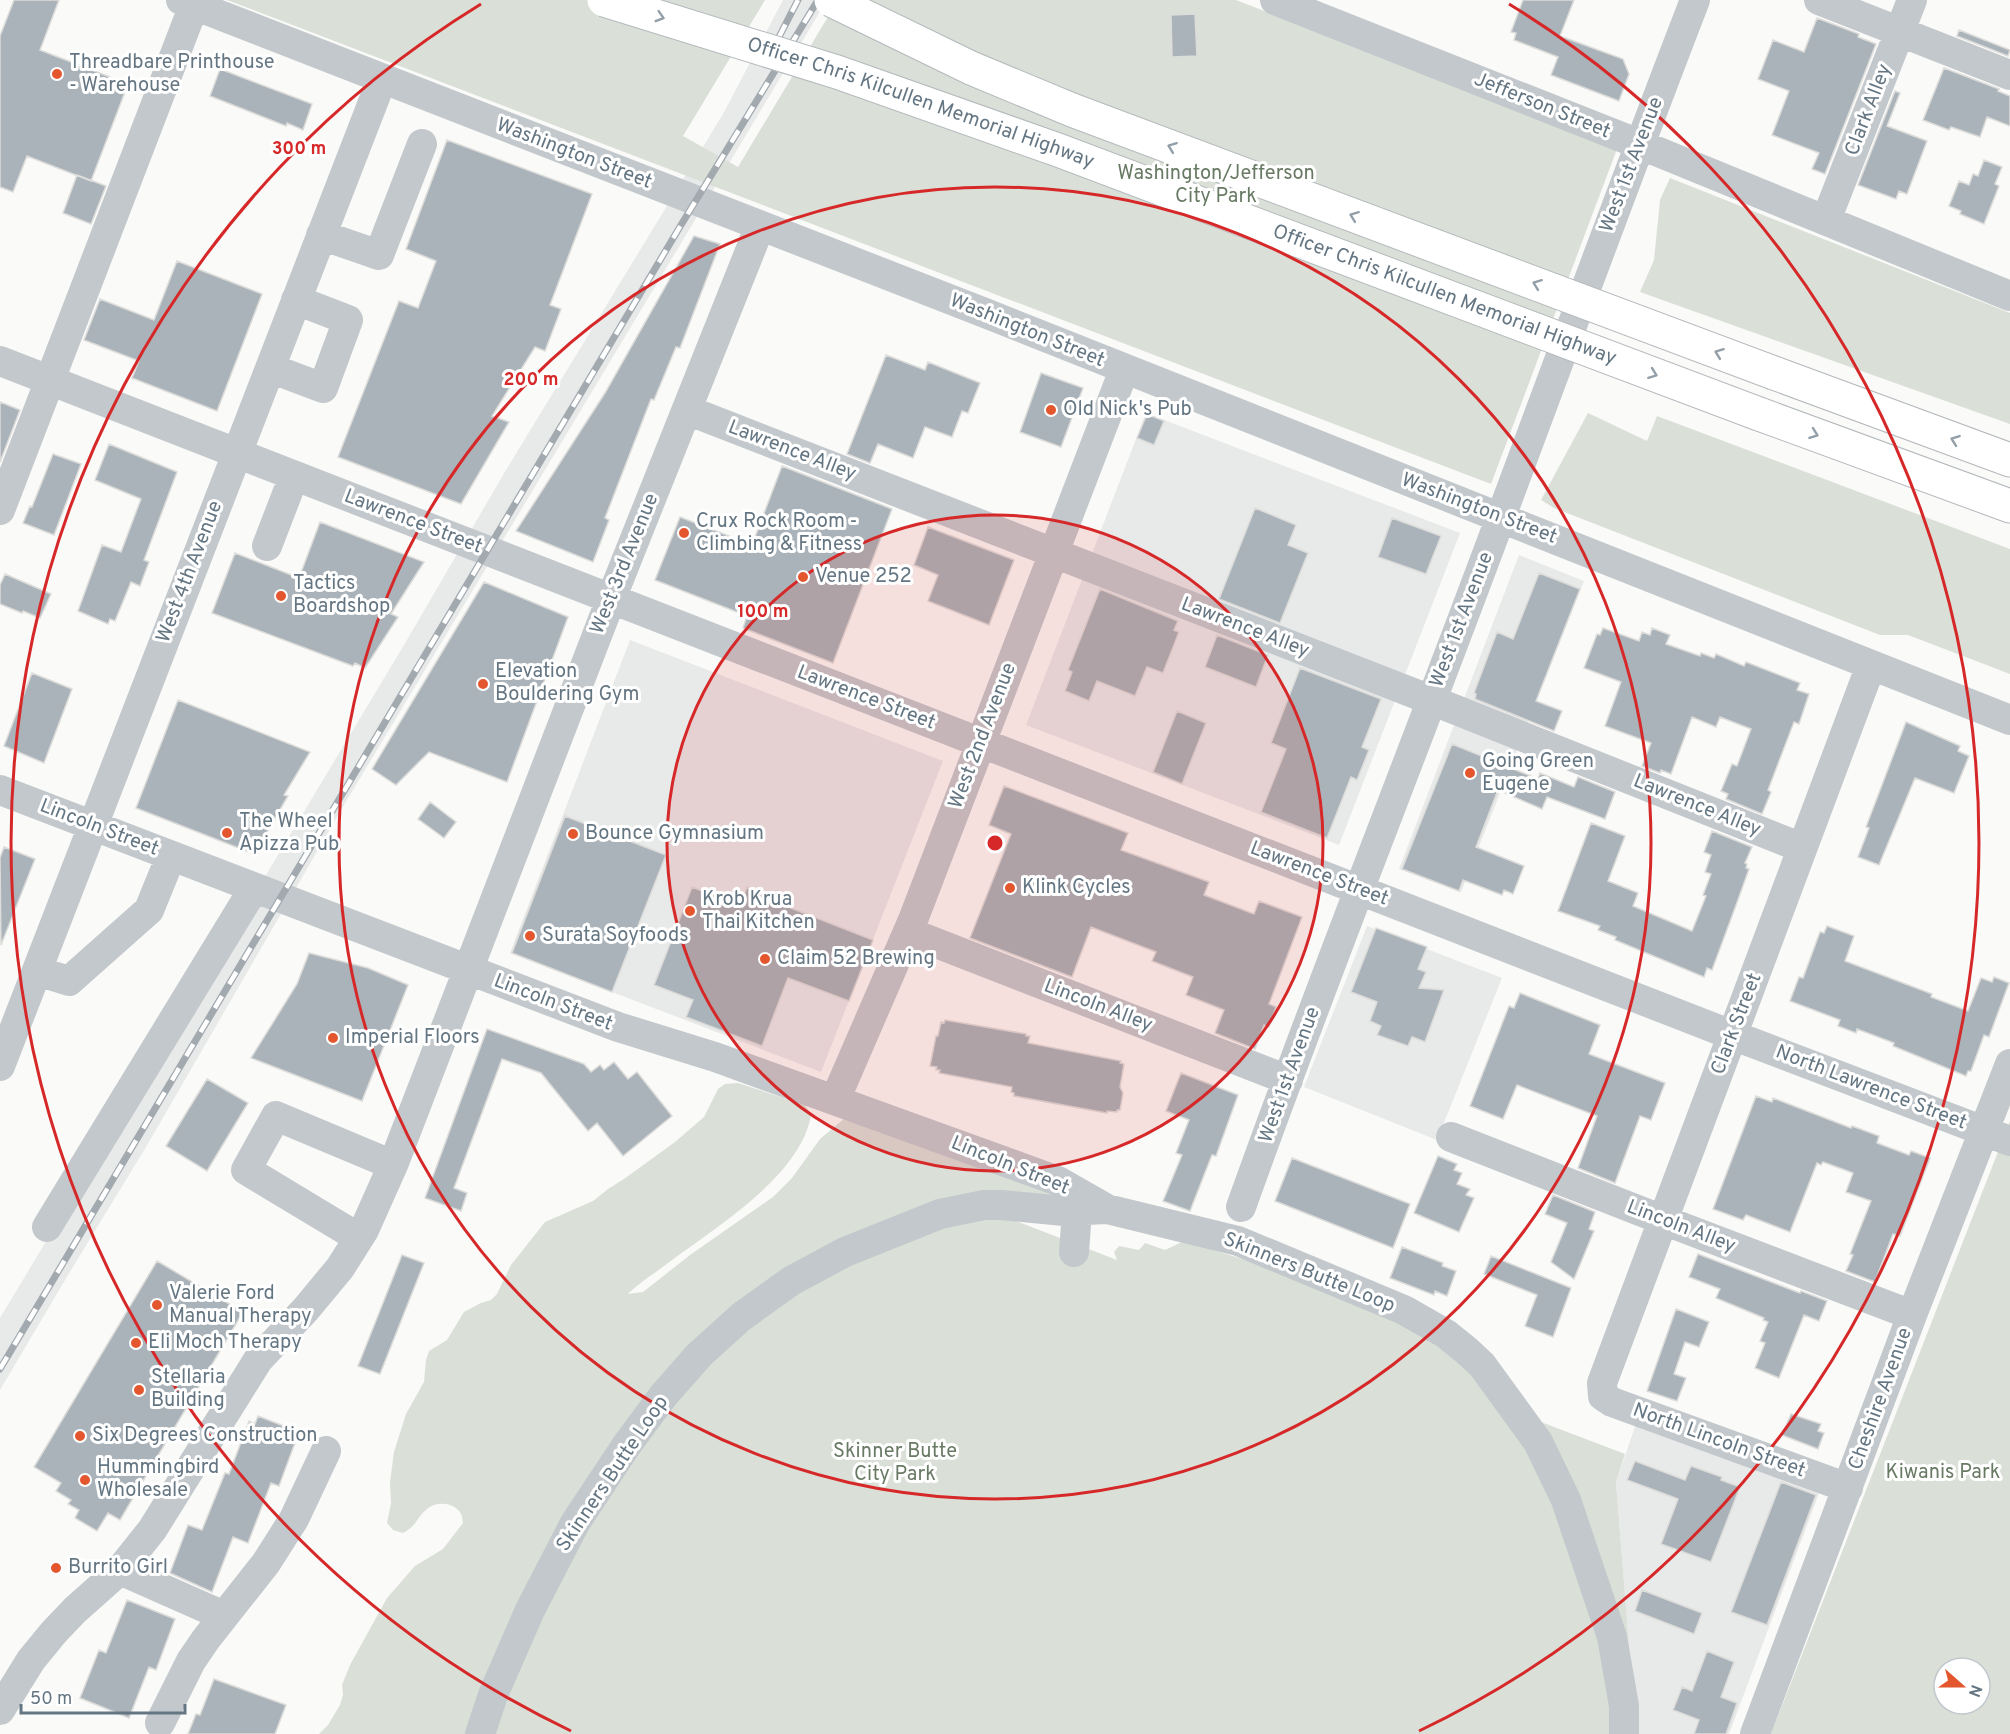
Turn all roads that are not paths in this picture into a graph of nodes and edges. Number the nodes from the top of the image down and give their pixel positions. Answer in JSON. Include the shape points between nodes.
{"nodes":[{"id":1,"x":604,"y":0,"type":"edge"},
{"id":2,"x":831,"y":0,"type":"edge"},
{"id":3,"x":1275,"y":0,"type":"edge"},
{"id":4,"x":1695,"y":0,"type":"edge"},
{"id":5,"x":1819,"y":0,"type":"edge"},
{"id":6,"x":1912,"y":0,"type":"edge"},
{"id":7,"x":187,"y":3,"type":"edge"},
{"id":8,"x":1899,"y":31,"type":"junction"},
{"id":9,"x":2010,"y":75,"type":"edge"},
{"id":10,"x":382,"y":79,"type":"junction"},
{"id":11,"x":422,"y":144,"type":"dead end"},
{"id":12,"x":1639,"y":144,"type":"junction"},
{"id":13,"x":1826,"y":220,"type":"junction"},
{"id":14,"x":760,"y":226,"type":"junction"},
{"id":15,"x":321,"y":235,"type":"junction"},
{"id":16,"x":2009,"y":294,"type":"edge"},
{"id":17,"x":296,"y":300,"type":"junction"},
{"id":18,"x":0,"y":362,"type":"edge"},
{"id":19,"x":270,"y":368,"type":"junction"},
{"id":20,"x":1124,"y":370,"type":"junction"},
{"id":21,"x":49,"y":381,"type":"junction"},
{"id":22,"x":687,"y":410,"type":"junction"},
{"id":23,"x":236,"y":453,"type":"junction"},
{"id":24,"x":2010,"y":460,"type":"edge"},
{"id":25,"x":294,"y":476,"type":"junction"},
{"id":26,"x":2010,"y":506,"type":"edge"},
{"id":27,"x":0,"y":510,"type":"edge"},
{"id":28,"x":1501,"y":518,"type":"junction"},
{"id":29,"x":267,"y":546,"type":"dead end"},
{"id":30,"x":1054,"y":554,"type":"junction"},
{"id":31,"x":611,"y":599,"type":"junction"},
{"id":32,"x":1871,"y":665,"type":"junction"},
{"id":33,"x":1431,"y":700,"type":"junction"},
{"id":34,"x":2010,"y":720,"type":"edge"},
{"id":35,"x":981,"y":743,"type":"junction"},
{"id":36,"x":0,"y":790,"type":"edge"},
{"id":37,"x":94,"y":826,"type":"junction"},
{"id":38,"x":1802,"y":848,"type":"junction"},
{"id":39,"x":171,"y":856,"type":"junction"},
{"id":40,"x":254,"y":888,"type":"junction"},
{"id":41,"x":1358,"y":890,"type":"junction"},
{"id":42,"x":908,"y":932,"type":"junction"},
{"id":43,"x":37,"y":971,"type":"junction"},
{"id":44,"x":467,"y":971,"type":"junction"},
{"id":45,"x":1732,"y":1035,"type":"junction"},
{"id":46,"x":2010,"y":1064,"type":"edge"},
{"id":47,"x":0,"y":1066,"type":"edge"},
{"id":48,"x":1288,"y":1080,"type":"junction"},
{"id":49,"x":835,"y":1100,"type":"junction"},
{"id":50,"x":1997,"y":1136,"type":"edge"},
{"id":51,"x":1451,"y":1137,"type":"dead end"},
{"id":52,"x":393,"y":1165,"type":"junction"},
{"id":53,"x":1241,"y":1207,"type":"dead end"},
{"id":54,"x":1107,"y":1209,"type":"junction"},
{"id":55,"x":1077,"y":1211,"type":"junction"},
{"id":56,"x":1663,"y":1220,"type":"junction"},
{"id":57,"x":47,"y":1227,"type":"dead end"},
{"id":58,"x":359,"y":1238,"type":"junction"},
{"id":59,"x":1074,"y":1252,"type":"dead end"},
{"id":60,"x":1912,"y":1315,"type":"junction"},
{"id":61,"x":1602,"y":1383,"type":"joint"},
{"id":62,"x":326,"y":1451,"type":"dead end"},
{"id":63,"x":1848,"y":1488,"type":"junction"},
{"id":64,"x":120,"y":1570,"type":"junction"},
{"id":65,"x":224,"y":1616,"type":"junction"},
{"id":66,"x":0,"y":1710,"type":"edge"},
{"id":67,"x":160,"y":1723,"type":"dead end"},
{"id":68,"x":480,"y":1734,"type":"edge"},
{"id":69,"x":1624,"y":1734,"type":"edge"},
{"id":70,"x":1755,"y":1734,"type":"edge"}],
"edges":[{"from":1,"to":26,"type":"highway","name":"Officer Chris Kilcullen Memorial Highway","one_way":true,"bridge":true,"via":[[837,72],[1058,150]]},
{"from":24,"to":2,"type":"highway","name":"Officer Chris Kilcullen Memorial Highway","one_way":true,"bridge":true,"via":[[1072,110],[971,68]]},
{"from":3,"to":12,"type":"street","name":"Jefferson Street"},
{"from":4,"to":12,"type":"street","name":"West 1st Avenue"},
{"from":5,"to":8,"type":"street"},
{"from":6,"to":8,"type":"street","name":"Clark Alley"},
{"from":7,"to":10,"type":"street","name":"Washington Street"},
{"from":7,"to":21,"type":"street"},
{"from":8,"to":9,"type":"street"},
{"from":8,"to":13,"type":"street","name":"Clark Alley"},
{"from":10,"to":14,"type":"street","name":"Washington Street"},
{"from":10,"to":15,"type":"street","name":"West 4th Avenue"},
{"from":11,"to":15,"type":"street","via":[[379,255]]},
{"from":12,"to":13,"type":"street","name":"Jefferson Street"},
{"from":12,"to":28,"type":"street","name":"West 1st Avenue"},
{"from":13,"to":16,"type":"street","name":"Jefferson Street"},
{"from":14,"to":20,"type":"street","name":"Washington Street"},
{"from":14,"to":22,"type":"street","name":"West 3rd Avenue"},
{"from":15,"to":17,"type":"street","name":"West 4th Avenue"},
{"from":17,"to":19,"type":"street","name":"West 4th Avenue"},
{"from":17,"to":19,"type":"street","via":[[348,320],[323,388]]},
{"from":18,"to":21,"type":"street","name":"Lawrence Street"},
{"from":19,"to":23,"type":"street","name":"West 4th Avenue"},
{"from":20,"to":28,"type":"street","name":"Washington Street"},
{"from":20,"to":30,"type":"street","name":"West 2nd Avenue"},
{"from":21,"to":23,"type":"street","name":"Lawrence Street"},
{"from":21,"to":27,"type":"street"},
{"from":22,"to":30,"type":"street","name":"Lawrence Alley"},
{"from":22,"to":31,"type":"street","name":"West 3rd Avenue"},
{"from":23,"to":25,"type":"street","name":"Lawrence Street"},
{"from":23,"to":37,"type":"street","name":"West 4th Avenue"},
{"from":25,"to":29,"type":"street"},
{"from":25,"to":31,"type":"street","name":"Lawrence Street"},
{"from":28,"to":32,"type":"street","name":"Washington Street"},
{"from":28,"to":33,"type":"street","name":"West 1st Avenue"},
{"from":30,"to":33,"type":"street","name":"Lawrence Alley"},
{"from":30,"to":35,"type":"street","name":"West 2nd Avenue"},
{"from":31,"to":35,"type":"street","name":"Lawrence Street"},
{"from":31,"to":44,"type":"street","name":"West 3rd Avenue"},
{"from":32,"to":34,"type":"street","name":"Washington Street"},
{"from":32,"to":38,"type":"street","name":"Clark Street"},
{"from":33,"to":38,"type":"street","name":"Lawrence Alley"},
{"from":33,"to":41,"type":"street","name":"West 1st Avenue"},
{"from":35,"to":41,"type":"street","name":"Lawrence Street"},
{"from":35,"to":42,"type":"street","name":"West 2nd Avenue"},
{"from":36,"to":37,"type":"street","name":"Lincoln Street"},
{"from":37,"to":39,"type":"street","name":"Lincoln Street"},
{"from":37,"to":43,"type":"street","name":"West 4th Avenue"},
{"from":38,"to":45,"type":"street","name":"Clark Street"},
{"from":39,"to":40,"type":"street","name":"Lincoln Street"},
{"from":39,"to":43,"type":"street","via":[[149,909],[69,981]]},
{"from":40,"to":44,"type":"street","name":"Lincoln Street"},
{"from":40,"to":57,"type":"street"},
{"from":41,"to":45,"type":"street","name":"Lawrence Street"},
{"from":41,"to":48,"type":"street","name":"West 1st Avenue"},
{"from":42,"to":48,"type":"street","name":"Lincoln Alley"},
{"from":42,"to":49,"type":"street","name":"West 2nd Avenue"},
{"from":43,"to":47,"type":"street","name":"West 4th Avenue"},
{"from":44,"to":49,"type":"street","name":"Lincoln Street"},
{"from":44,"to":52,"type":"street","name":"West 3rd Avenue"},
{"from":45,"to":50,"type":"street","name":"North Lawrence Street"},
{"from":45,"to":56,"type":"street","name":"Clark Street"},
{"from":46,"to":50,"type":"street","name":"Cheshire Avenue"},
{"from":48,"to":53,"type":"street","name":"West 1st Avenue"},
{"from":49,"to":54,"type":"street","name":"Lincoln Street","via":[[1058,1181]]},
{"from":50,"to":60,"type":"street","name":"Cheshire Avenue"},
{"from":51,"to":56,"type":"street","name":"Lincoln Alley"},
{"from":52,"to":58,"type":"street","name":"West 3rd Avenue"},
{"from":52,"to":58,"type":"street","via":[[276,1116],[246,1170]]},
{"from":54,"to":55,"type":"street","name":"Skinners Butte Loop"},
{"from":54,"to":69,"type":"street","name":"Skinners Butte Loop","via":[[1238,1241],[1373,1296],[1446,1334],[1482,1365],[1538,1442],[1566,1500],[1612,1637],[1624,1706]]},
{"from":55,"to":59,"type":"street"},
{"from":55,"to":68,"type":"street","name":"Skinners Butte Loop","via":[[984,1205],[940,1214],[844,1252],[791,1281],[741,1317],[699,1355],[663,1396],[575,1523],[530,1610]]},
{"from":56,"to":60,"type":"street","name":"Lincoln Alley"},
{"from":56,"to":61,"type":"street","name":"Clark Street"},
{"from":58,"to":64,"type":"street","name":"West 3rd Avenue","via":[[306,1309],[258,1360],[152,1530]]},
{"from":60,"to":63,"type":"street","name":"Cheshire Avenue"},
{"from":61,"to":63,"type":"street","name":"North Lincoln Street","via":[[1603,1396],[1612,1402]]},
{"from":62,"to":65,"type":"street","via":[[294,1519],[266,1563]]},
{"from":63,"to":70,"type":"street","name":"Cheshire Avenue"},
{"from":64,"to":65,"type":"street"},
{"from":64,"to":66,"type":"street","name":"West 3rd Avenue","via":[[54,1632]]},
{"from":65,"to":67,"type":"street","via":[[191,1661]]}]}
